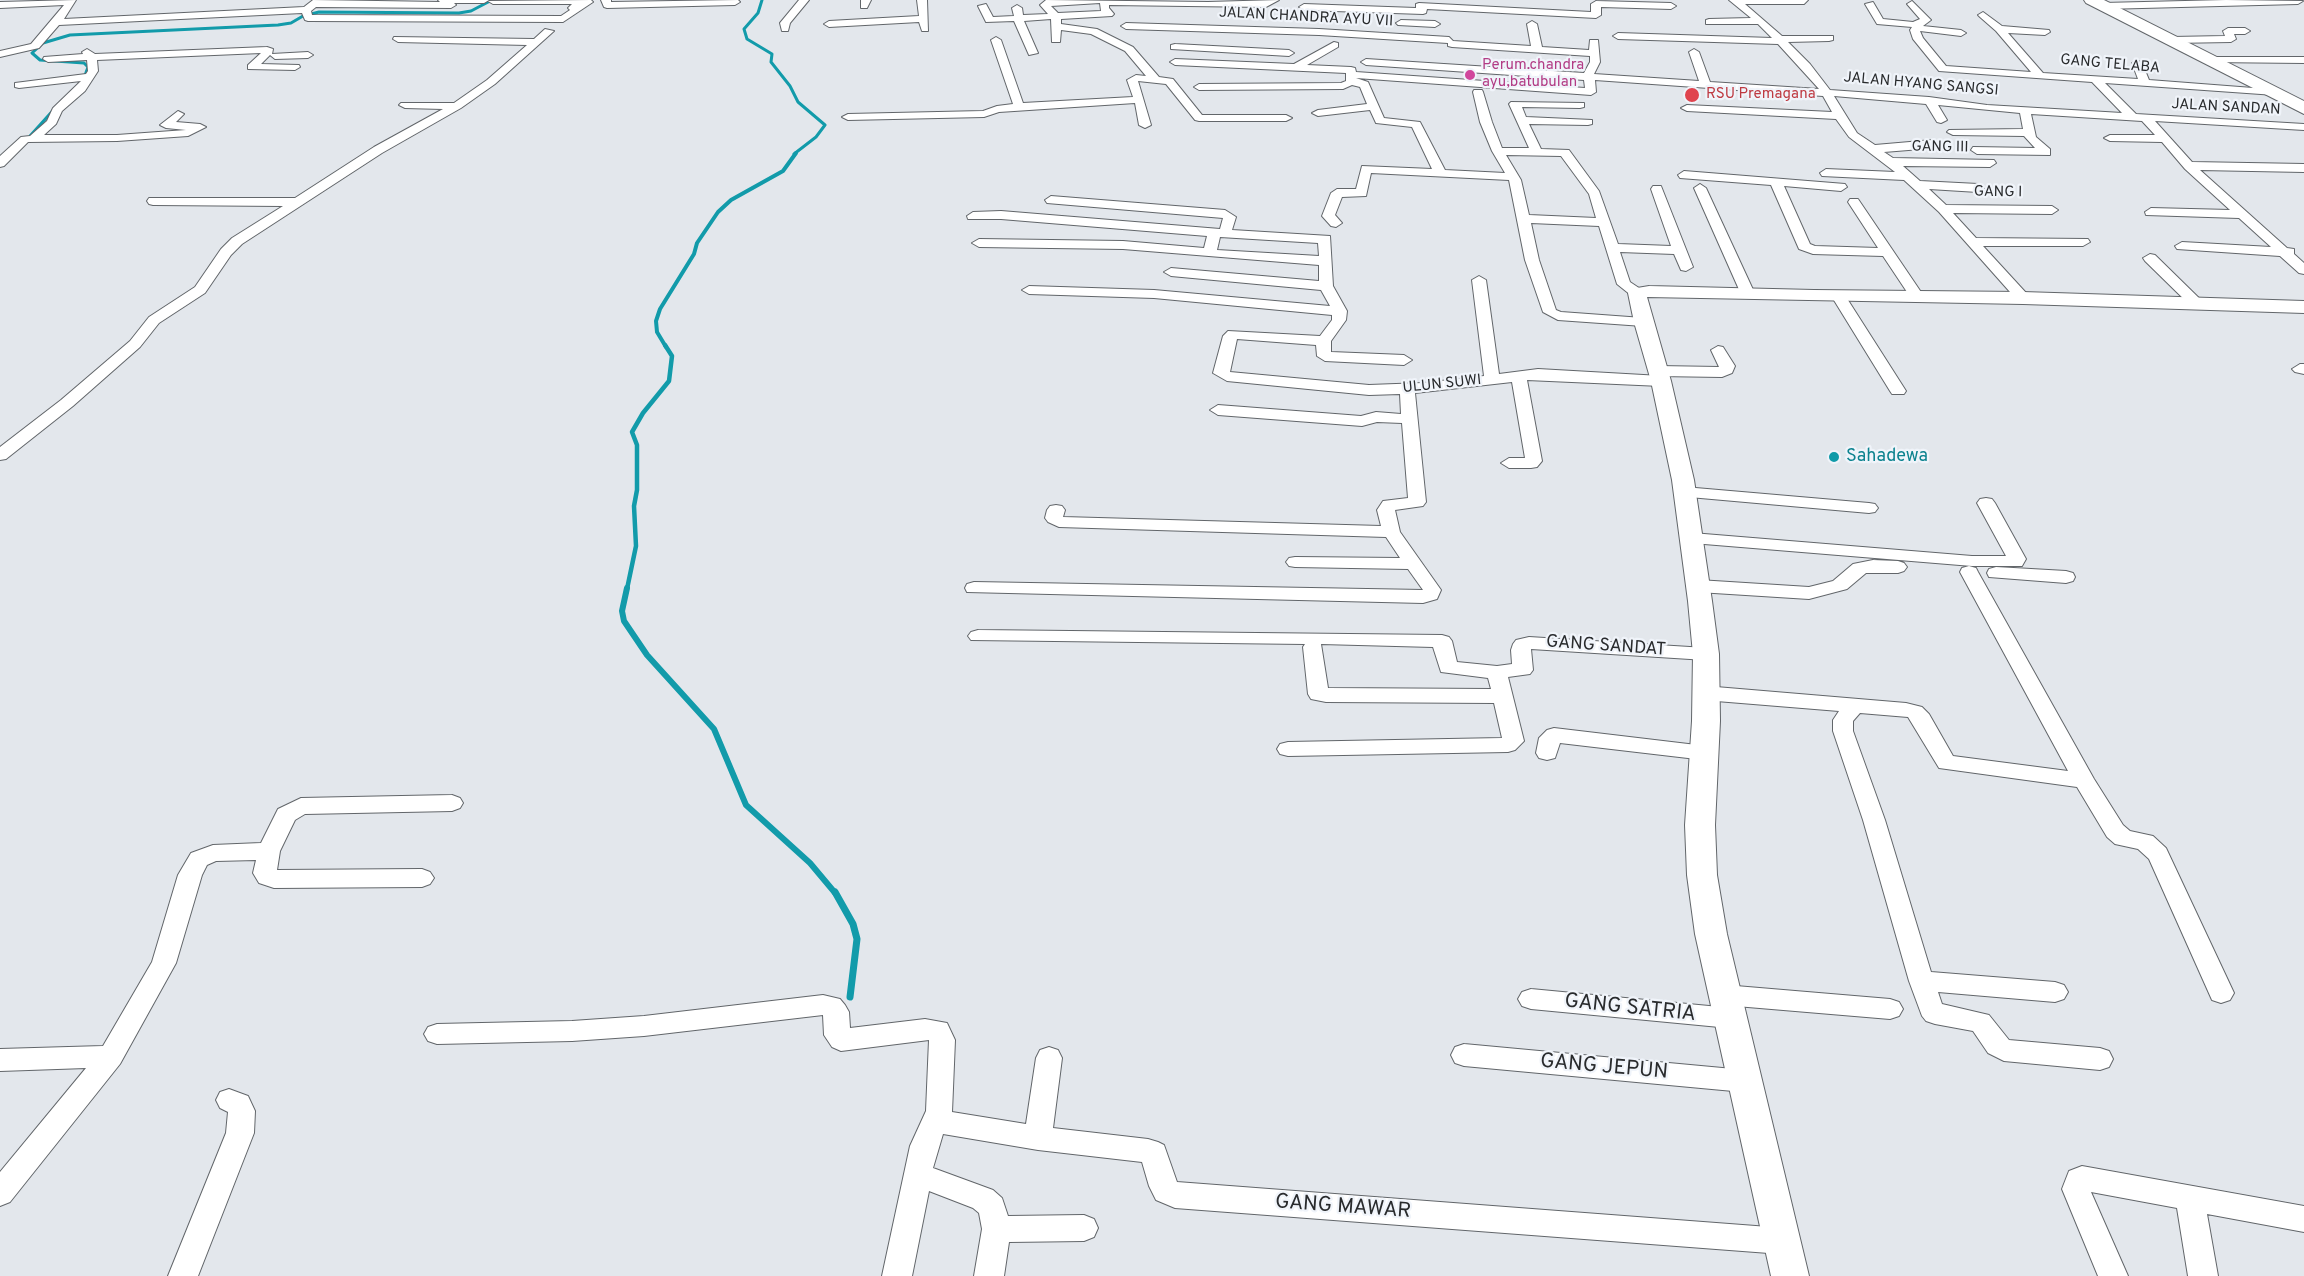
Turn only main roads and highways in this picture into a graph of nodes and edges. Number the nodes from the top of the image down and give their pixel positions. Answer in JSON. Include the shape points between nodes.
{"nodes":[{"id":1,"x":2097,"y":3,"type":"edge"},
{"id":2,"x":2304,"y":108,"type":"edge"}],
"edges":[{"from":1,"to":2,"type":"highway"}]}
